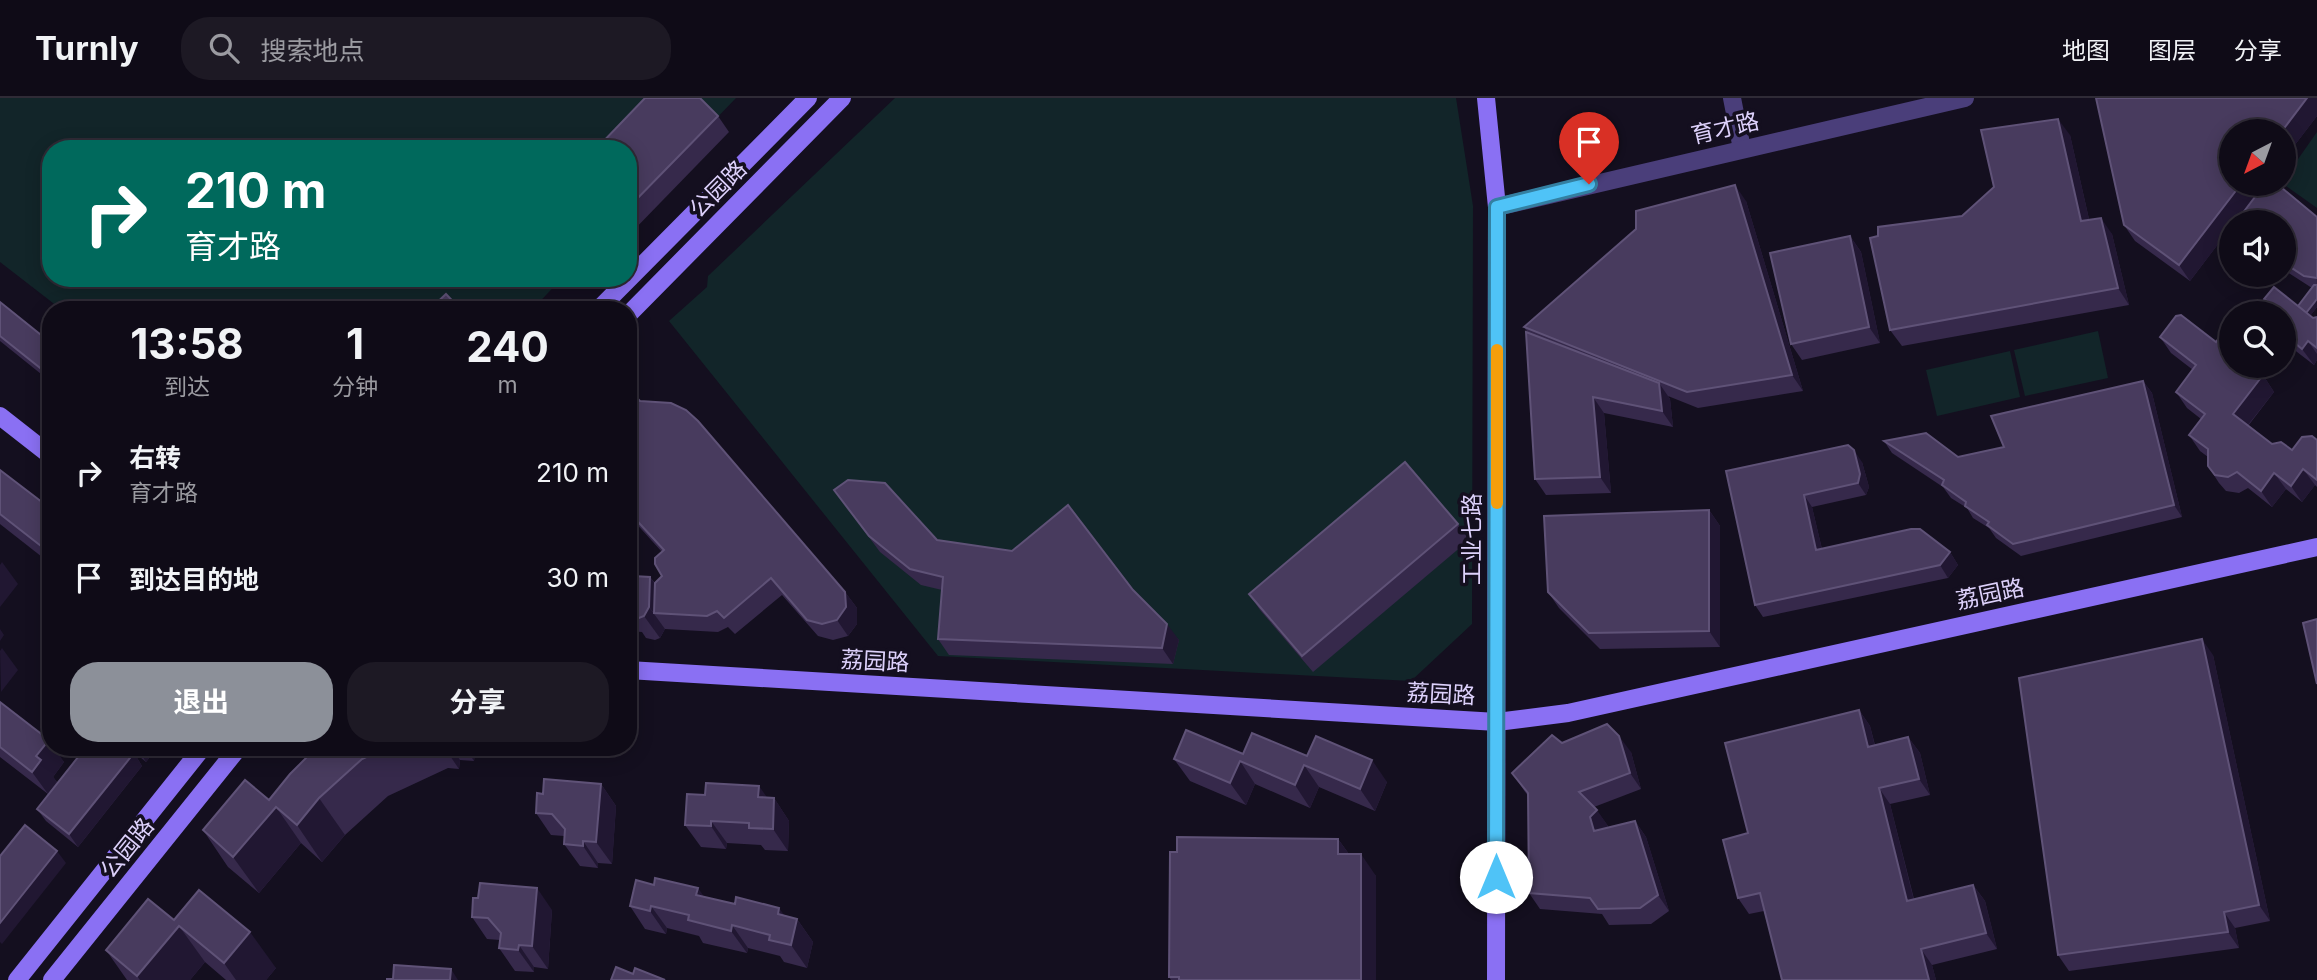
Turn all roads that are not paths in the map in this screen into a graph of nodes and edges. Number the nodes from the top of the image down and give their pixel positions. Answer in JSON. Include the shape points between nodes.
{"nodes":[{"id":1,"x":808,"y":98,"type":"edge"},
{"id":2,"x":842,"y":98,"type":"edge"},
{"id":3,"x":1486,"y":98,"type":"edge"},
{"id":4,"x":1732,"y":98,"type":"edge"},
{"id":5,"x":1965,"y":98,"type":"edge"},
{"id":6,"x":1742,"y":149,"type":"junction"},
{"id":7,"x":1497,"y":207,"type":"junction"},
{"id":8,"x":637,"y":271,"type":"edge"},
{"id":9,"x":621,"y":287,"type":"edge"},
{"id":10,"x":607,"y":301,"type":"edge"},
{"id":11,"x":637,"y":306,"type":"edge"},
{"id":12,"x":0,"y":416,"type":"edge"},
{"id":13,"x":42,"y":449,"type":"edge"},
{"id":14,"x":2317,"y":547,"type":"edge"},
{"id":15,"x":637,"y":671,"type":"edge"},
{"id":16,"x":1497,"y":722,"type":"junction"},
{"id":17,"x":196,"y":756,"type":"edge"},
{"id":18,"x":232,"y":756,"type":"edge"},
{"id":19,"x":17,"y":980,"type":"edge"},
{"id":20,"x":52,"y":980,"type":"edge"},
{"id":21,"x":1496,"y":980,"type":"edge"}],
"edges":[{"from":1,"to":8,"type":"street","name":"公园路"},
{"from":2,"to":11,"type":"street","name":"公园路"},
{"from":3,"to":7,"type":"street","name":"工业七路"},
{"from":4,"to":6,"type":"street"},
{"from":5,"to":6,"type":"street","name":"育才路"},
{"from":6,"to":7,"type":"street","name":"育才路"},
{"from":7,"to":16,"type":"street","name":"工业七路"},
{"from":9,"to":10,"type":"street","name":"公园路"},
{"from":12,"to":13,"type":"street"},
{"from":14,"to":16,"type":"street","name":"荔园路","via":[[1569,713]]},
{"from":15,"to":16,"type":"street","name":"荔园路"},
{"from":16,"to":21,"type":"street","name":"工业七路"},
{"from":17,"to":19,"type":"street","name":"公园路"},
{"from":18,"to":20,"type":"street","name":"公园路"}]}
